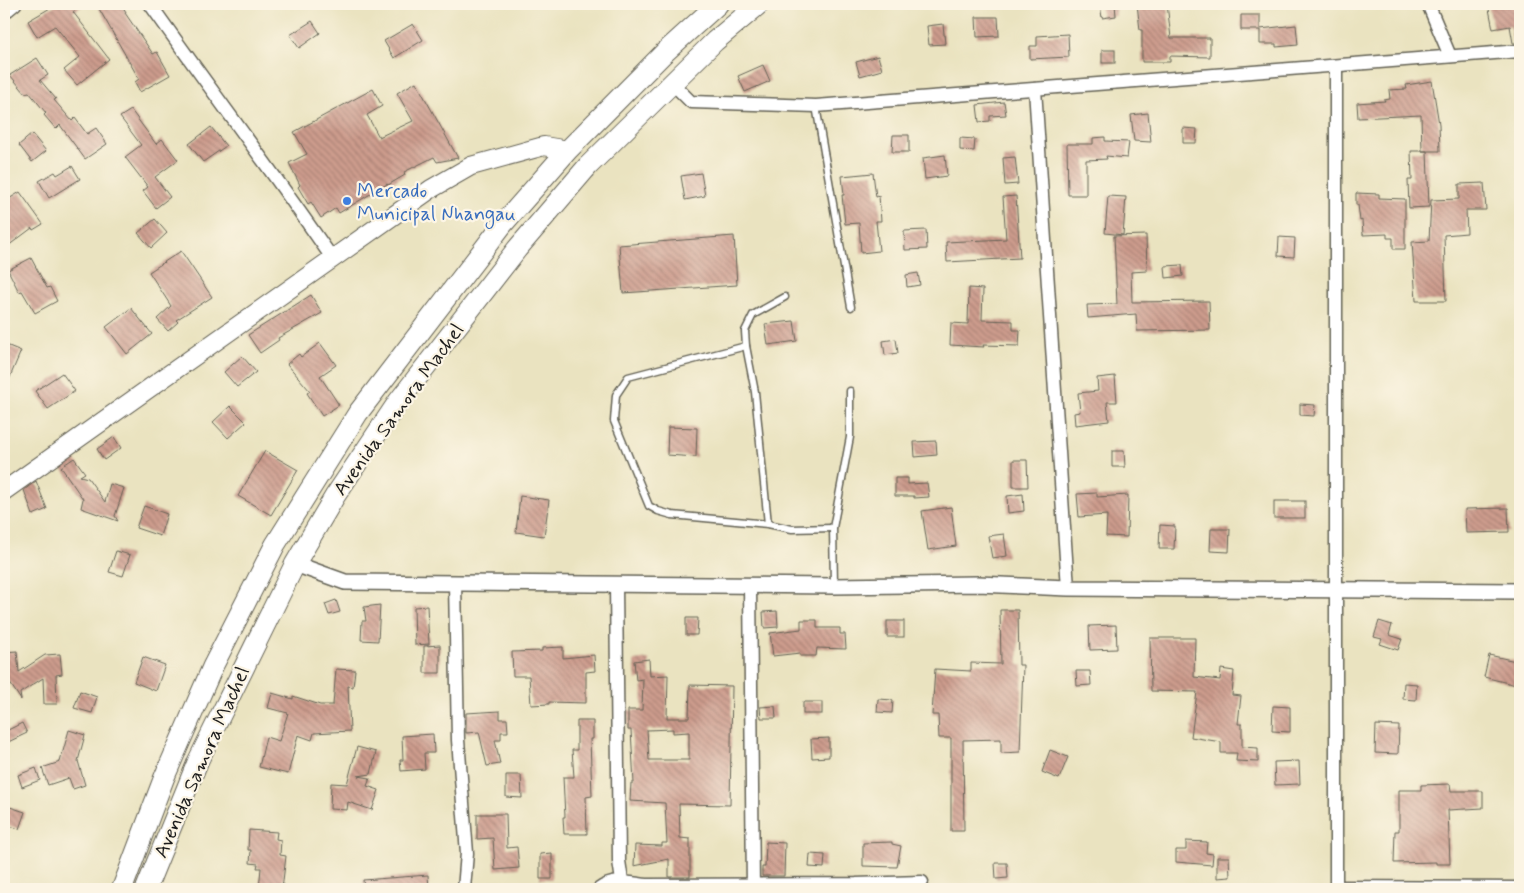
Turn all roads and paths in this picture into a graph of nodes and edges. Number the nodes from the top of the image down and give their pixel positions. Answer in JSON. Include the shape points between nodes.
{"nodes":[{"id":1,"x":15,"y":4,"type":"edge"},
{"id":2,"x":150,"y":4,"type":"edge"},
{"id":3,"x":718,"y":4,"type":"edge"},
{"id":4,"x":759,"y":4,"type":"edge"},
{"id":5,"x":1428,"y":4,"type":"edge"},
{"id":6,"x":4,"y":13,"type":"edge"},
{"id":7,"x":1520,"y":51,"type":"edge"},
{"id":8,"x":1450,"y":56,"type":"junction"},
{"id":9,"x":1336,"y":66,"type":"junction"},
{"id":10,"x":672,"y":83,"type":"junction"},
{"id":11,"x":1035,"y":89,"type":"junction"},
{"id":12,"x":816,"y":106,"type":"junction"},
{"id":13,"x":568,"y":150,"type":"junction"},
{"id":14,"x":332,"y":258,"type":"junction"},
{"id":15,"x":785,"y":297,"type":"dead end"},
{"id":16,"x":852,"y":307,"type":"dead end"},
{"id":17,"x":746,"y":346,"type":"junction"},
{"id":18,"x":850,"y":391,"type":"dead end"},
{"id":19,"x":4,"y":491,"type":"edge"},
{"id":20,"x":768,"y":524,"type":"junction"},
{"id":21,"x":833,"y":528,"type":"junction"},
{"id":22,"x":295,"y":564,"type":"junction"},
{"id":23,"x":455,"y":583,"type":"junction"},
{"id":24,"x":616,"y":585,"type":"junction"},
{"id":25,"x":750,"y":586,"type":"junction"},
{"id":26,"x":834,"y":586,"type":"junction"},
{"id":27,"x":1068,"y":588,"type":"junction"},
{"id":28,"x":1336,"y":590,"type":"junction"},
{"id":29,"x":1520,"y":591,"type":"edge"},
{"id":30,"x":622,"y":881,"type":"junction"},
{"id":31,"x":922,"y":882,"type":"dead end"},
{"id":32,"x":753,"y":887,"type":"edge"},
{"id":33,"x":1336,"y":888,"type":"edge"},
{"id":34,"x":1478,"y":888,"type":"edge"},
{"id":35,"x":1520,"y":888,"type":"edge"},
{"id":36,"x":122,"y":889,"type":"edge"},
{"id":37,"x":146,"y":889,"type":"edge"},
{"id":38,"x":464,"y":889,"type":"edge"},
{"id":39,"x":599,"y":889,"type":"edge"}],
"edges":[{"from":1,"to":6,"type":"street"},
{"from":2,"to":14,"type":"street"},
{"from":3,"to":13,"type":"highway","name":"Avenida Samora Machel","via":[[664,53]]},
{"from":4,"to":10,"type":"highway","name":"Avenida Samora Machel"},
{"from":5,"to":8,"type":"street"},
{"from":7,"to":8,"type":"street"},
{"from":8,"to":9,"type":"street"},
{"from":9,"to":11,"type":"street"},
{"from":9,"to":28,"type":"street"},
{"from":10,"to":12,"type":"street","via":[[691,102]]},
{"from":10,"to":22,"type":"highway","name":"Avenida Samora Machel","via":[[588,166],[517,249],[398,402],[335,496]]},
{"from":11,"to":12,"type":"street"},
{"from":11,"to":27,"type":"street"},
{"from":12,"to":16,"type":"lane"},
{"from":13,"to":14,"type":"main road","via":[[544,146],[471,166],[431,189]]},
{"from":13,"to":36,"type":"highway","name":"Avenida Samora Machel","via":[[503,224],[424,325],[358,413],[298,508],[213,666],[164,778]]},
{"from":14,"to":19,"type":"main road"},
{"from":15,"to":17,"type":"lane","via":[[753,315],[745,331]]},
{"from":17,"to":20,"type":"lane","via":[[756,392]]},
{"from":17,"to":20,"type":"lane","via":[[628,377],[616,395],[614,421],[649,506],[672,515]]},
{"from":18,"to":21,"type":"lane","via":[[850,437]]},
{"from":20,"to":21,"type":"lane","via":[[792,529]]},
{"from":21,"to":26,"type":"lane"},
{"from":22,"to":23,"type":"street","via":[[345,582]]},
{"from":22,"to":37,"type":"highway","name":"Avenida Samora Machel","via":[[198,761]]},
{"from":23,"to":24,"type":"street"},
{"from":23,"to":38,"type":"street","via":[[458,740],[466,853]]},
{"from":24,"to":25,"type":"street"},
{"from":24,"to":30,"type":"street","via":[[619,861]]},
{"from":25,"to":26,"type":"street"},
{"from":25,"to":32,"type":"street"},
{"from":26,"to":27,"type":"street","via":[[978,584]]},
{"from":27,"to":28,"type":"street"},
{"from":28,"to":29,"type":"street"},
{"from":28,"to":33,"type":"street"},
{"from":30,"to":32,"type":"street","via":[[647,885]]},
{"from":30,"to":39,"type":"street","via":[[609,882]]},
{"from":31,"to":32,"type":"street"},
{"from":33,"to":34,"type":"street"},
{"from":34,"to":35,"type":"street"}]}
